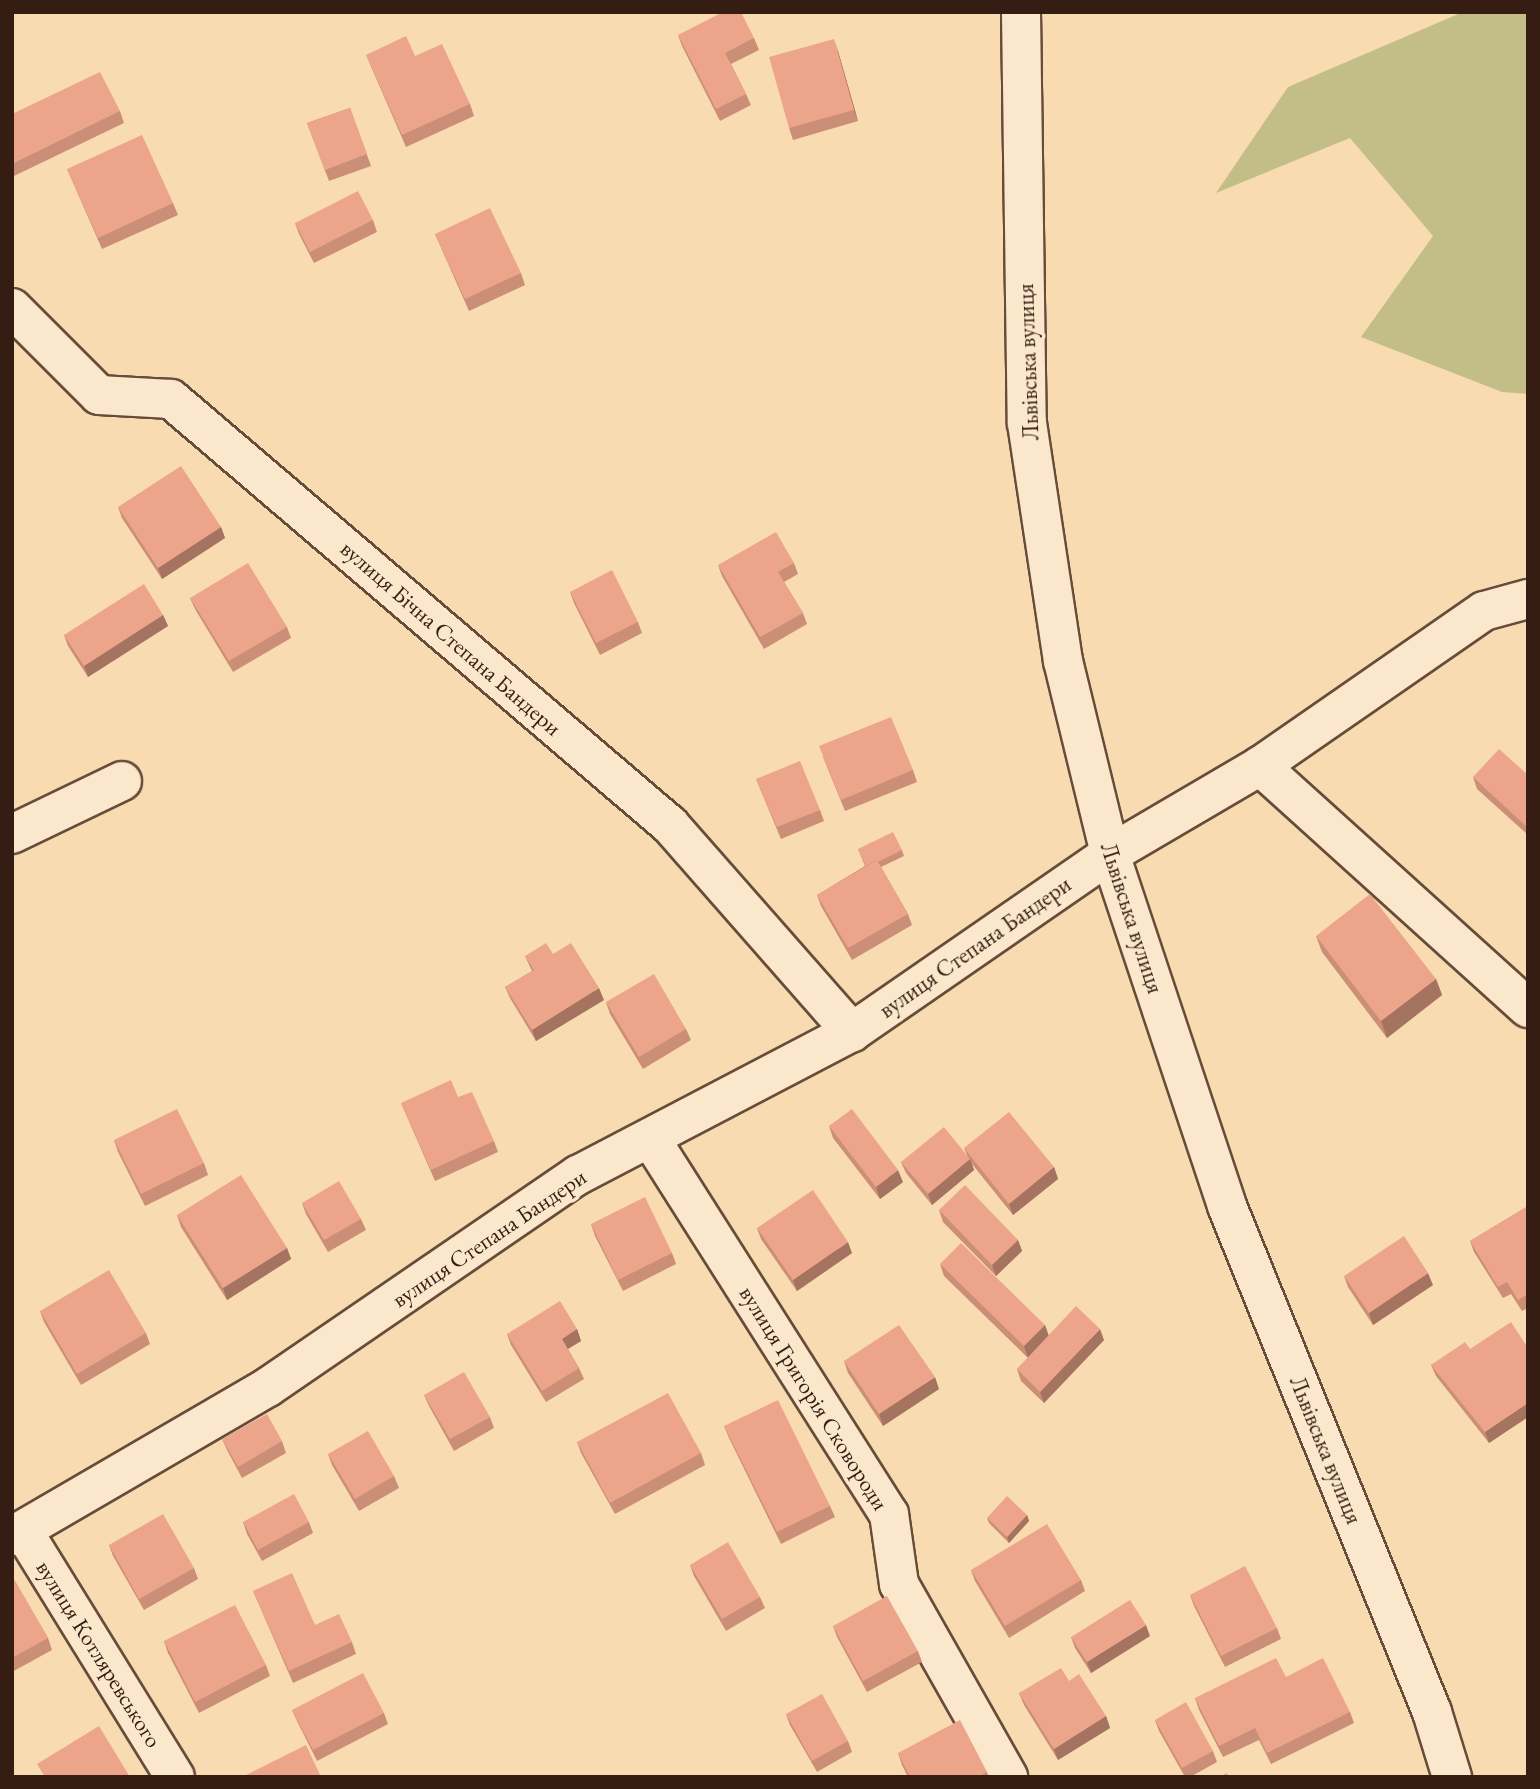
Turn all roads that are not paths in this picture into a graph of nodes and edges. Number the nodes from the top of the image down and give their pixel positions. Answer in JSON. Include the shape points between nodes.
{"nodes":[{"id":1,"x":1021,"y":12,"type":"edge"},
{"id":2,"x":12,"y":308,"type":"edge"},
{"id":3,"x":1528,"y":599,"type":"edge"},
{"id":4,"x":1260,"y":766,"type":"junction"},
{"id":5,"x":122,"y":781,"type":"dead end"},
{"id":6,"x":12,"y":834,"type":"edge"},
{"id":7,"x":1110,"y":854,"type":"junction"},
{"id":8,"x":1528,"y":1008,"type":"edge"},
{"id":9,"x":852,"y":1032,"type":"junction"},
{"id":10,"x":652,"y":1141,"type":"junction"},
{"id":11,"x":17,"y":1533,"type":"edge"},
{"id":12,"x":175,"y":1777,"type":"edge"},
{"id":13,"x":1008,"y":1777,"type":"edge"},
{"id":14,"x":1452,"y":1777,"type":"edge"}],
"edges":[{"from":1,"to":7,"type":"street","name":"Львівська вулиця","via":[[1027,423],[1063,661]]},
{"from":2,"to":9,"type":"street","name":"вулиця Бічна Степана Бандери","via":[[99,394],[172,399],[670,825]]},
{"from":3,"to":4,"type":"street","name":"вулиця Степана Бандери","via":[[1484,611]]},
{"from":4,"to":7,"type":"street","name":"вулиця Степана Бандери"},
{"from":4,"to":8,"type":"street"},
{"from":5,"to":6,"type":"street"},
{"from":7,"to":9,"type":"street","name":"вулиця Степана Бандери"},
{"from":7,"to":14,"type":"street","name":"Львівська вулиця","via":[[1227,1206],[1432,1712]]},
{"from":9,"to":10,"type":"street","name":"вулиця Степана Бандери"},
{"from":10,"to":11,"type":"street","name":"вулиця Степана Бандери","via":[[578,1175],[268,1387]]},
{"from":10,"to":13,"type":"street","name":"вулиця Григорія Сковороди","via":[[888,1514],[899,1584]]},
{"from":11,"to":12,"type":"street","name":"вулиця Котляревського"}]}
